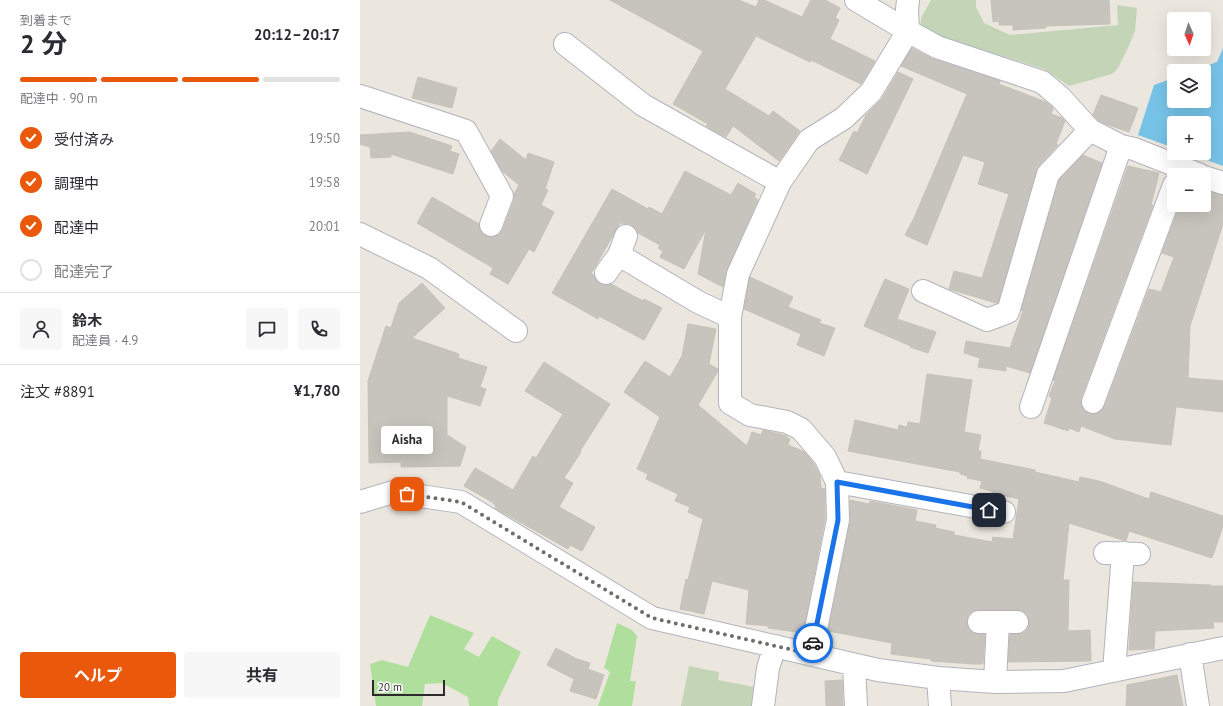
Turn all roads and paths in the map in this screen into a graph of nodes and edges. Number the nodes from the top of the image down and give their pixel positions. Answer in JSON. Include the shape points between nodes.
{"nodes":[{"id":1,"x":856,"y":0,"type":"edge"},
{"id":2,"x":908,"y":0,"type":"edge"},
{"id":3,"x":908,"y":31,"type":"junction"},
{"id":4,"x":565,"y":44,"type":"dead end"},
{"id":5,"x":360,"y":96,"type":"edge"},
{"id":6,"x":1090,"y":130,"type":"junction"},
{"id":7,"x":1121,"y":146,"type":"junction"},
{"id":8,"x":1168,"y":168,"type":"edge"},
{"id":9,"x":1211,"y":179,"type":"edge"},
{"id":10,"x":780,"y":182,"type":"junction"},
{"id":11,"x":1223,"y":183,"type":"edge"},
{"id":12,"x":1169,"y":212,"type":"edge"},
{"id":13,"x":491,"y":225,"type":"dead end"},
{"id":14,"x":360,"y":234,"type":"edge"},
{"id":15,"x":606,"y":273,"type":"dead end"},
{"id":16,"x":923,"y":291,"type":"dead end"},
{"id":17,"x":730,"y":317,"type":"junction"},
{"id":18,"x":516,"y":331,"type":"dead end"},
{"id":19,"x":1093,"y":402,"type":"dead end"},
{"id":20,"x":1031,"y":407,"type":"dead end"},
{"id":21,"x":837,"y":482,"type":"junction"},
{"id":22,"x":360,"y":502,"type":"edge"},
{"id":23,"x":1004,"y":512,"type":"dead end"},
{"id":24,"x":1122,"y":553,"type":"dead end"},
{"id":25,"x":998,"y":622,"type":"dead end"},
{"id":26,"x":775,"y":646,"type":"junction"},
{"id":27,"x":1223,"y":648,"type":"edge"},
{"id":28,"x":811,"y":654,"type":"junction"},
{"id":29,"x":1190,"y":654,"type":"junction"},
{"id":30,"x":854,"y":665,"type":"junction"},
{"id":31,"x":1114,"y":671,"type":"junction"},
{"id":32,"x":938,"y":678,"type":"junction"},
{"id":33,"x":995,"y":682,"type":"junction"},
{"id":34,"x":763,"y":706,"type":"edge"},
{"id":35,"x":856,"y":706,"type":"edge"},
{"id":36,"x":940,"y":706,"type":"edge"},
{"id":37,"x":1198,"y":706,"type":"edge"}],
"edges":[{"from":1,"to":3,"type":"street"},
{"from":2,"to":3,"type":"street"},
{"from":3,"to":6,"type":"street","via":[[937,47],[1042,82],[1061,98]]},
{"from":3,"to":10,"type":"street","via":[[872,92],[844,118],[809,140]]},
{"from":4,"to":10,"type":"street","via":[[643,105]]},
{"from":5,"to":13,"type":"street","via":[[466,131],[502,196]]},
{"from":6,"to":7,"type":"street"},
{"from":6,"to":16,"type":"street","via":[[1048,174],[1008,312],[987,320]]},
{"from":7,"to":8,"type":"street","via":[[1134,149]]},
{"from":7,"to":20,"type":"street"},
{"from":9,"to":11,"type":"street"},
{"from":10,"to":17,"type":"street","via":[[738,274]]},
{"from":12,"to":19,"type":"street"},
{"from":14,"to":18,"type":"street","via":[[429,268]]},
{"from":15,"to":17,"type":"street","via":[[623,246],[698,302]]},
{"from":17,"to":21,"type":"street","via":[[730,403],[750,415],[787,422],[801,429],[825,457]]},
{"from":21,"to":23,"type":"street"},
{"from":21,"to":28,"type":"street","via":[[838,520]]},
{"from":22,"to":26,"type":"street","via":[[393,492],[461,502],[652,618]]},
{"from":24,"to":31,"type":"street"},
{"from":25,"to":33,"type":"street"},
{"from":26,"to":28,"type":"street"},
{"from":26,"to":34,"type":"street","via":[[768,668]]},
{"from":27,"to":29,"type":"street"},
{"from":28,"to":30,"type":"street"},
{"from":29,"to":31,"type":"street"},
{"from":29,"to":37,"type":"street"},
{"from":30,"to":32,"type":"street"},
{"from":30,"to":35,"type":"street"},
{"from":31,"to":33,"type":"street","via":[[1064,680]]},
{"from":32,"to":33,"type":"street"},
{"from":32,"to":36,"type":"street"}]}
